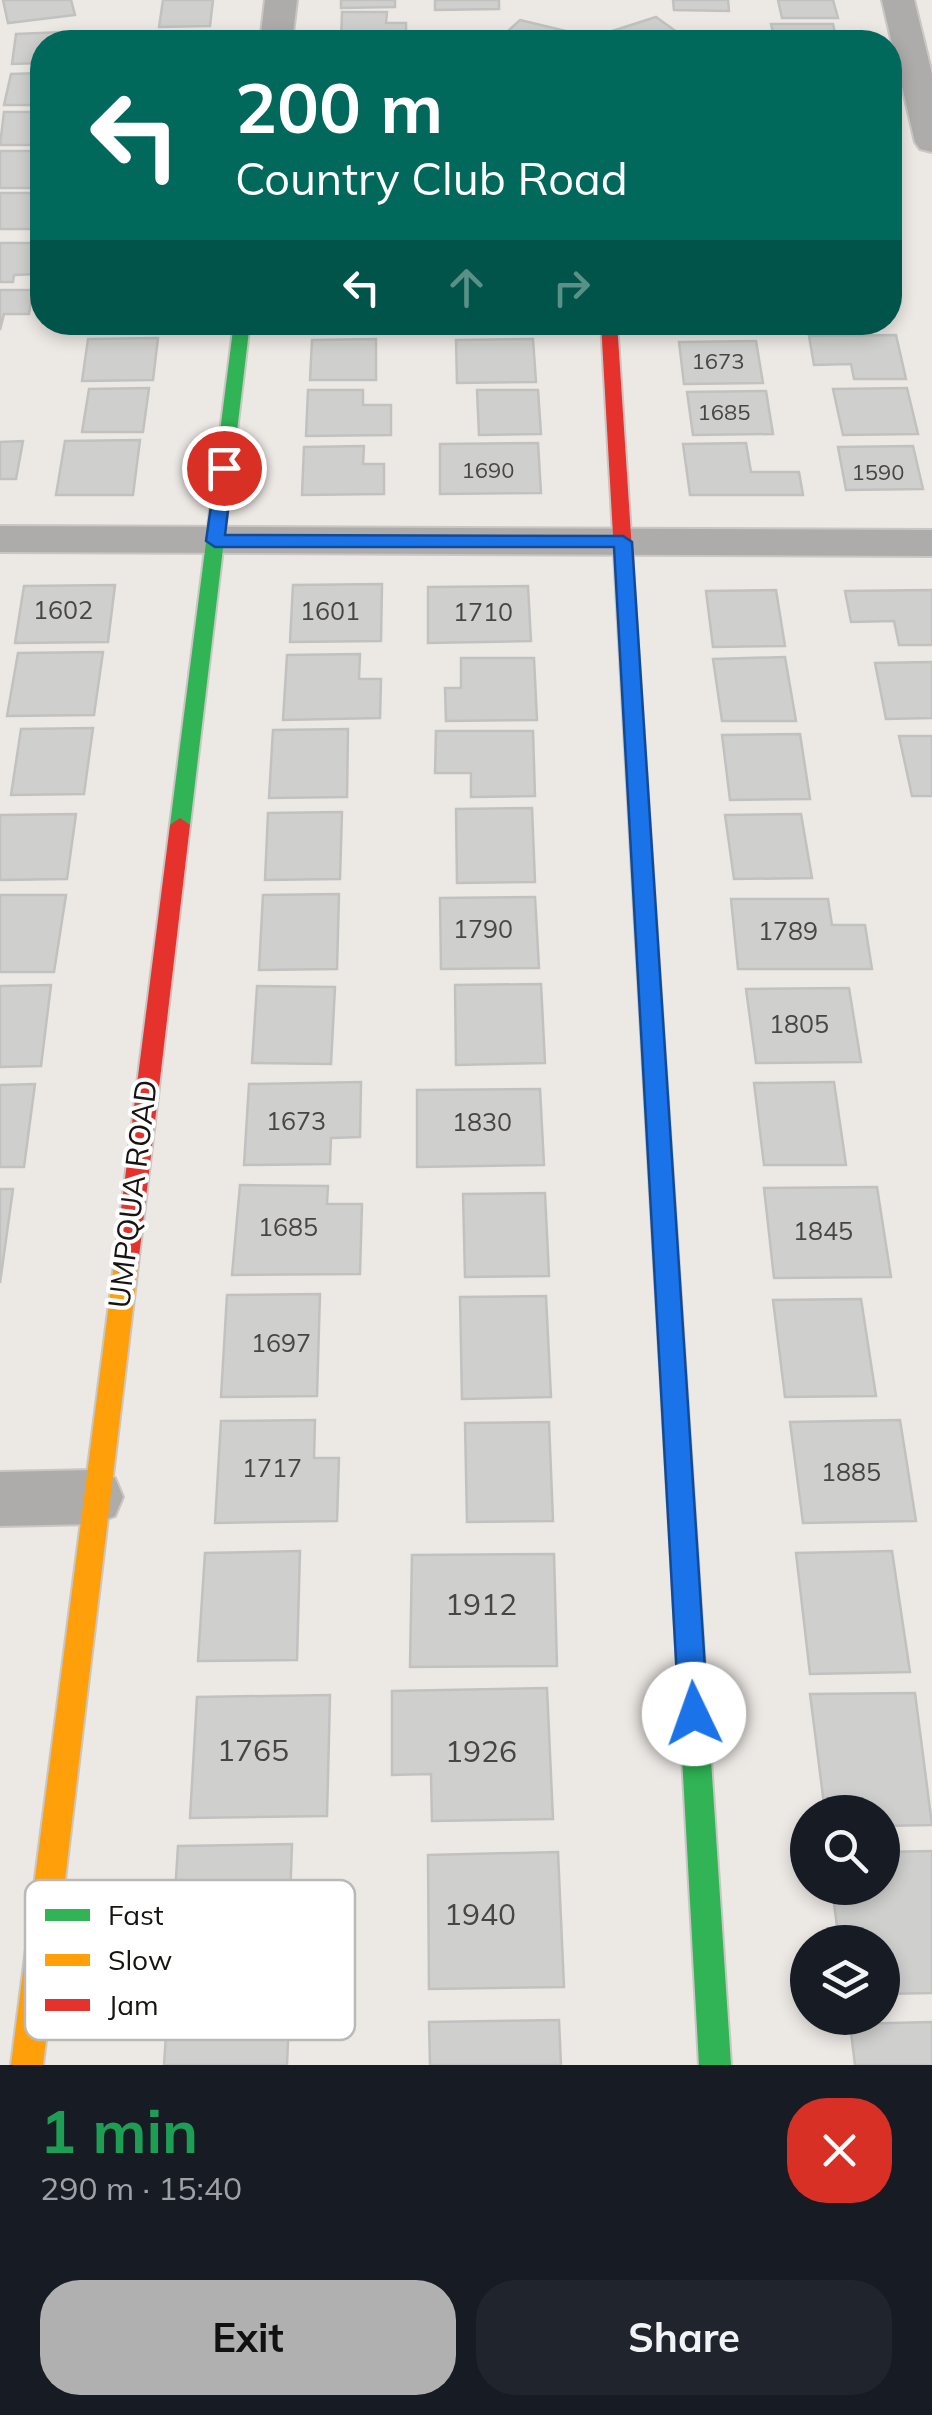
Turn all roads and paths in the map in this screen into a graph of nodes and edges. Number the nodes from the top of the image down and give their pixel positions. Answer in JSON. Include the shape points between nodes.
{"nodes":[{"id":1,"x":281,"y":0,"type":"edge"},
{"id":2,"x":898,"y":0,"type":"edge"},
{"id":3,"x":277,"y":30,"type":"edge"},
{"id":4,"x":932,"y":142,"type":"edge"},
{"id":5,"x":240,"y":335,"type":"edge"},
{"id":6,"x":610,"y":335,"type":"edge"},
{"id":7,"x":0,"y":539,"type":"edge"},
{"id":8,"x":215,"y":541,"type":"junction"},
{"id":9,"x":623,"y":542,"type":"junction"},
{"id":10,"x":932,"y":543,"type":"edge"},
{"id":11,"x":94,"y":1497,"type":"junction"},
{"id":12,"x":0,"y":1499,"type":"edge"},
{"id":13,"x":48,"y":1880,"type":"edge"},
{"id":14,"x":29,"y":2040,"type":"edge"},
{"id":15,"x":26,"y":2065,"type":"edge"},
{"id":16,"x":715,"y":2065,"type":"edge"}],
"edges":[{"from":1,"to":3,"type":"street"},
{"from":2,"to":4,"type":"street"},
{"from":5,"to":8,"type":"street","name":"UMPQUA ROAD"},
{"from":6,"to":9,"type":"street"},
{"from":7,"to":8,"type":"street"},
{"from":8,"to":9,"type":"street"},
{"from":8,"to":11,"type":"street","name":"UMPQUA ROAD"},
{"from":9,"to":10,"type":"street"},
{"from":9,"to":16,"type":"street"},
{"from":11,"to":12,"type":"street"},
{"from":11,"to":13,"type":"street","name":"UMPQUA ROAD"},
{"from":14,"to":15,"type":"street","name":"UMPQUA ROAD"}]}
